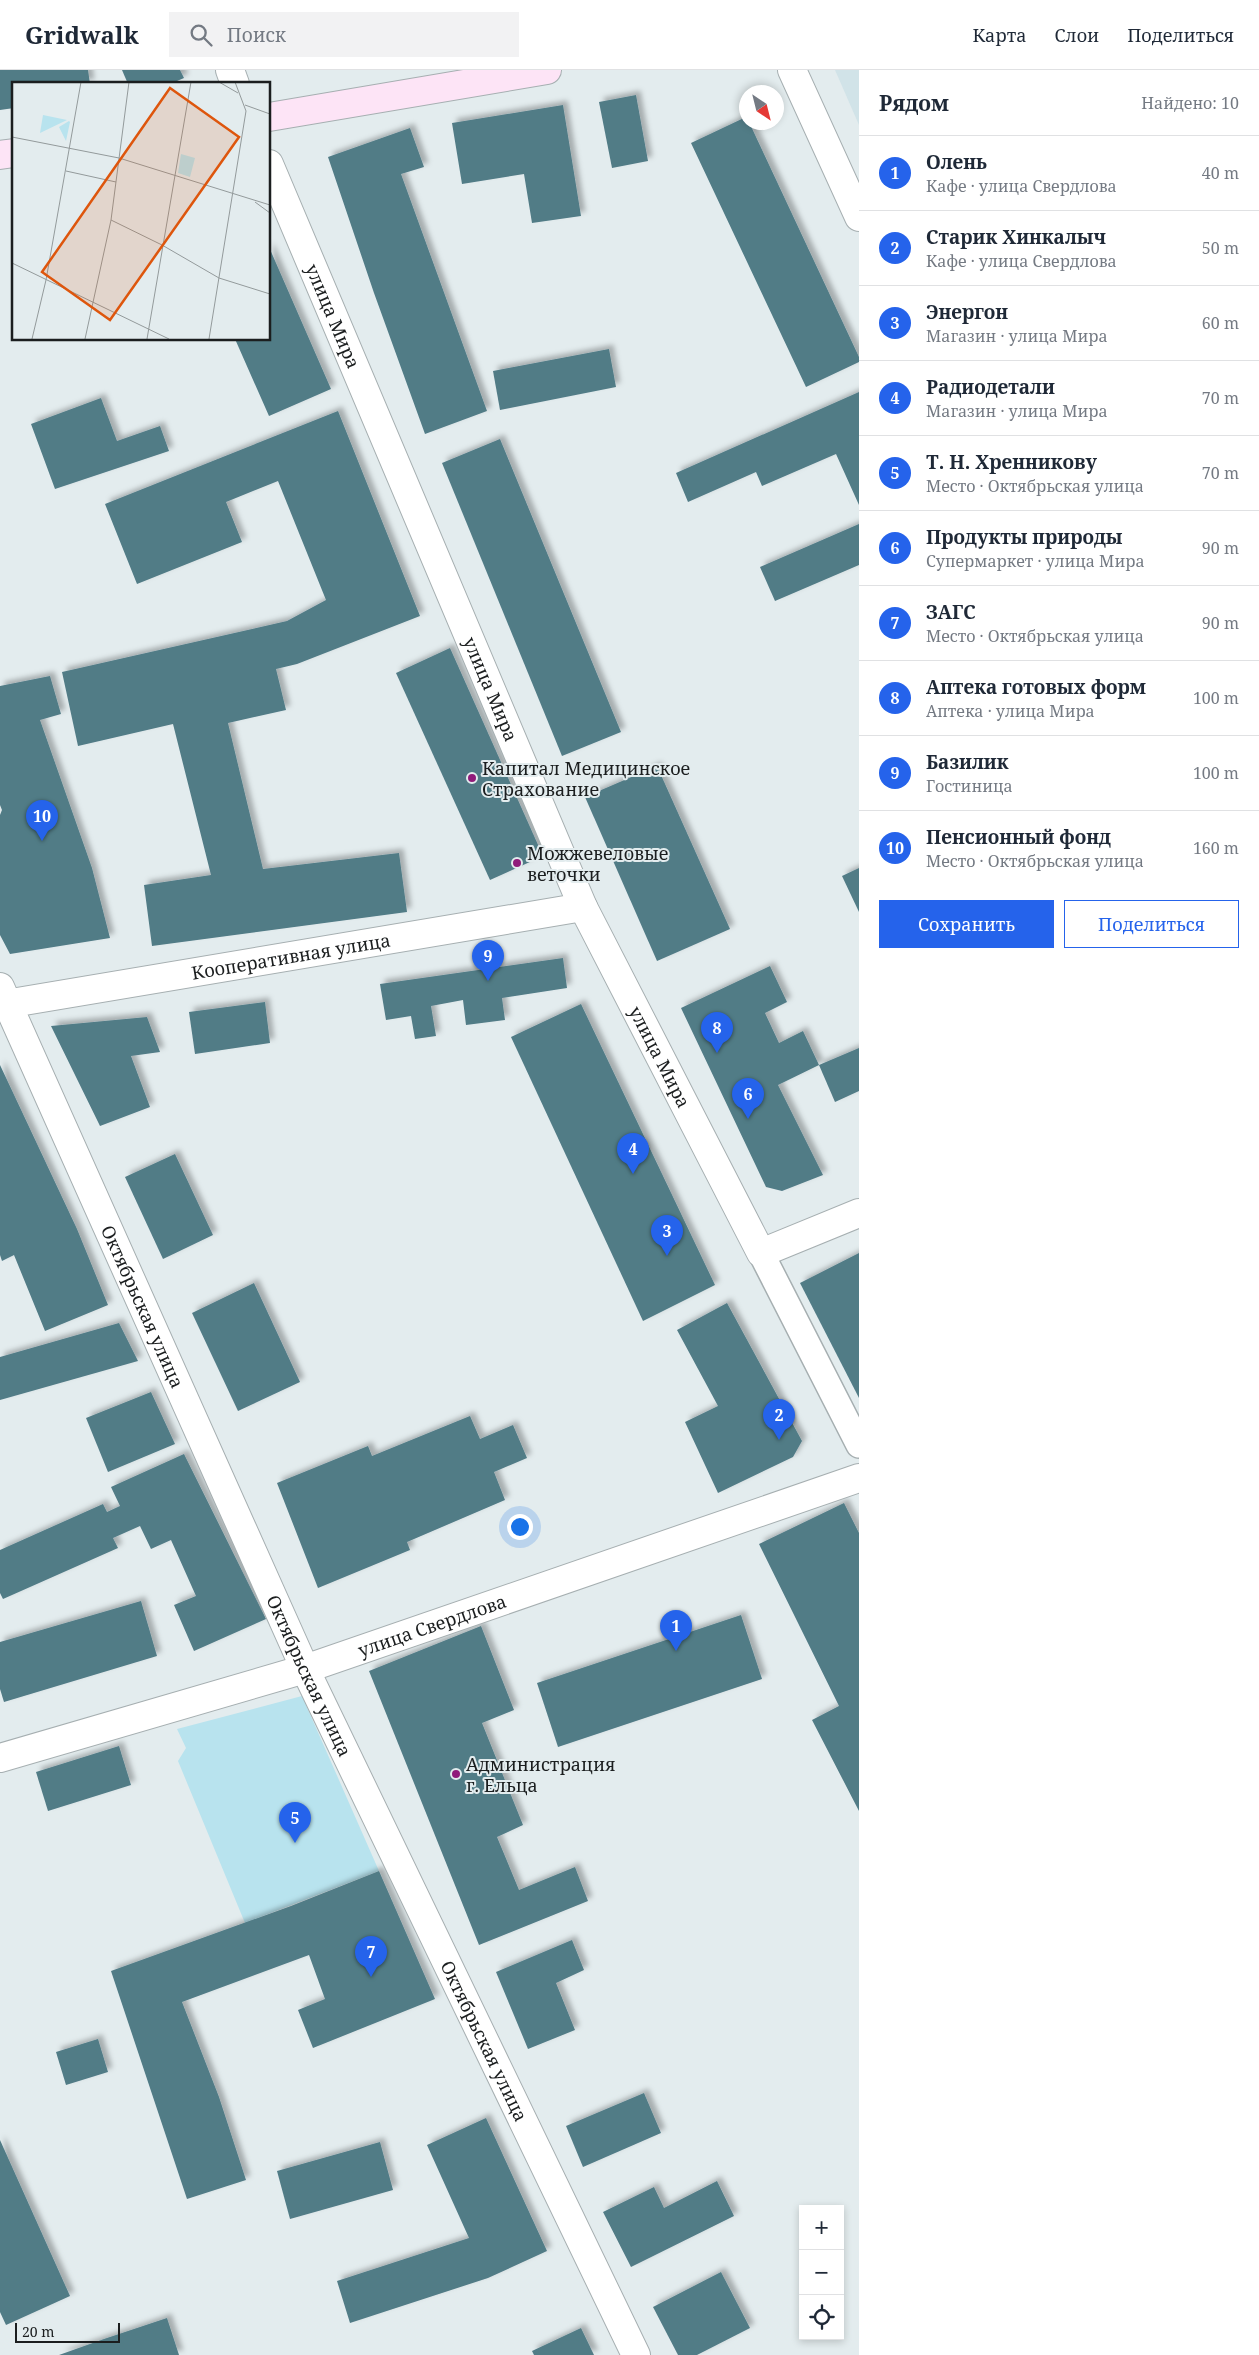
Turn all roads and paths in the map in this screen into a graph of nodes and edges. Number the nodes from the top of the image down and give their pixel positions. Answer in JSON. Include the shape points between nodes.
{"nodes":[{"id":1,"x":230,"y":70,"type":"edge"},
{"id":2,"x":546,"y":70,"type":"edge"},
{"id":3,"x":792,"y":70,"type":"edge"},
{"id":4,"x":234,"y":82,"type":"edge"},
{"id":5,"x":270,"y":117,"type":"edge"},
{"id":6,"x":270,"y":166,"type":"edge"},
{"id":7,"x":859,"y":217,"type":"edge"},
{"id":8,"x":583,"y":906,"type":"junction"},
{"id":9,"x":3,"y":999,"type":"edge"},
{"id":10,"x":859,"y":1213,"type":"edge"},
{"id":11,"x":761,"y":1254,"type":"junction"},
{"id":12,"x":859,"y":1445,"type":"edge"},
{"id":13,"x":859,"y":1478,"type":"edge"},
{"id":14,"x":305,"y":1669,"type":"junction"},
{"id":15,"x":0,"y":1758,"type":"edge"},
{"id":16,"x":636,"y":2355,"type":"edge"}],
"edges":[{"from":1,"to":4,"type":"street"},
{"from":2,"to":5,"type":"main road"},
{"from":3,"to":7,"type":"street"},
{"from":6,"to":8,"type":"street","name":"улица Мира"},
{"from":8,"to":9,"type":"street","name":"Кооперативная улица"},
{"from":8,"to":11,"type":"street","name":"улица Мира"},
{"from":9,"to":14,"type":"street","name":"Октябрьская улица"},
{"from":10,"to":11,"type":"street"},
{"from":11,"to":12,"type":"street","name":"улица Мира"},
{"from":13,"to":14,"type":"street","name":"улица Свердлова"},
{"from":14,"to":15,"type":"street","name":"улица Свердлова"},
{"from":14,"to":16,"type":"street","name":"Октябрьская улица"}]}
